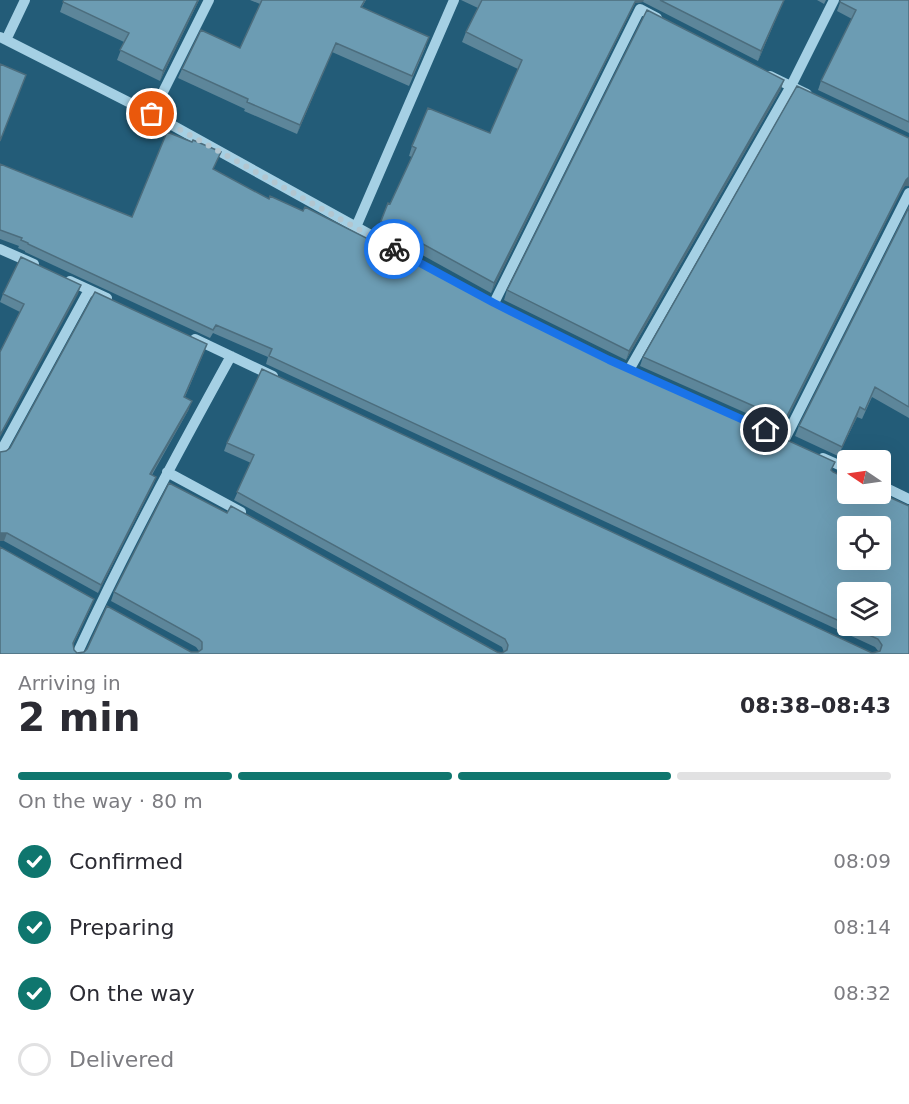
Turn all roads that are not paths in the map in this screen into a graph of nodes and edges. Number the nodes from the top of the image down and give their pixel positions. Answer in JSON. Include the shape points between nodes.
{"nodes":[{"id":1,"x":26,"y":0,"type":"edge"},
{"id":2,"x":209,"y":0,"type":"edge"},
{"id":3,"x":454,"y":0,"type":"edge"},
{"id":4,"x":834,"y":0,"type":"edge"},
{"id":5,"x":670,"y":25,"type":"edge"},
{"id":6,"x":3,"y":38,"type":"edge"},
{"id":7,"x":761,"y":71,"type":"edge"},
{"id":8,"x":791,"y":86,"type":"junction"},
{"id":9,"x":820,"y":99,"type":"edge"},
{"id":10,"x":152,"y":114,"type":"junction"},
{"id":11,"x":909,"y":193,"type":"edge"},
{"id":12,"x":356,"y":227,"type":"junction"},
{"id":13,"x":0,"y":249,"type":"edge"},
{"id":14,"x":395,"y":249,"type":"edge"},
{"id":15,"x":39,"y":267,"type":"edge"},
{"id":16,"x":59,"y":276,"type":"edge"},
{"id":17,"x":89,"y":290,"type":"junction"},
{"id":18,"x":494,"y":303,"type":"edge"},
{"id":19,"x":119,"y":304,"type":"edge"},
{"id":20,"x":180,"y":332,"type":"edge"},
{"id":21,"x":231,"y":356,"type":"junction"},
{"id":22,"x":629,"y":369,"type":"edge"},
{"id":23,"x":286,"y":381,"type":"edge"},
{"id":24,"x":785,"y":439,"type":"edge"},
{"id":25,"x":0,"y":453,"type":"edge"},
{"id":26,"x":816,"y":454,"type":"edge"},
{"id":27,"x":837,"y":464,"type":"edge"},
{"id":28,"x":167,"y":472,"type":"junction"},
{"id":29,"x":891,"y":491,"type":"edge"},
{"id":30,"x":909,"y":499,"type":"edge"},
{"id":31,"x":250,"y":518,"type":"edge"},
{"id":32,"x":77,"y":654,"type":"edge"}],
"edges":[{"from":1,"to":6,"type":"street"},
{"from":2,"to":10,"type":"street"},
{"from":3,"to":12,"type":"street"},
{"from":4,"to":8,"type":"street"},
{"from":5,"to":18,"type":"street","via":[[639,9]]},
{"from":6,"to":10,"type":"street"},
{"from":7,"to":8,"type":"street"},
{"from":8,"to":9,"type":"street"},
{"from":8,"to":22,"type":"street"},
{"from":10,"to":12,"type":"street"},
{"from":11,"to":24,"type":"street"},
{"from":12,"to":14,"type":"street"},
{"from":13,"to":15,"type":"street"},
{"from":16,"to":17,"type":"street"},
{"from":17,"to":19,"type":"street"},
{"from":17,"to":25,"type":"street"},
{"from":20,"to":21,"type":"street"},
{"from":21,"to":23,"type":"street"},
{"from":21,"to":28,"type":"street"},
{"from":26,"to":27,"type":"street"},
{"from":28,"to":31,"type":"street"},
{"from":28,"to":32,"type":"street"},
{"from":29,"to":30,"type":"street"}]}
